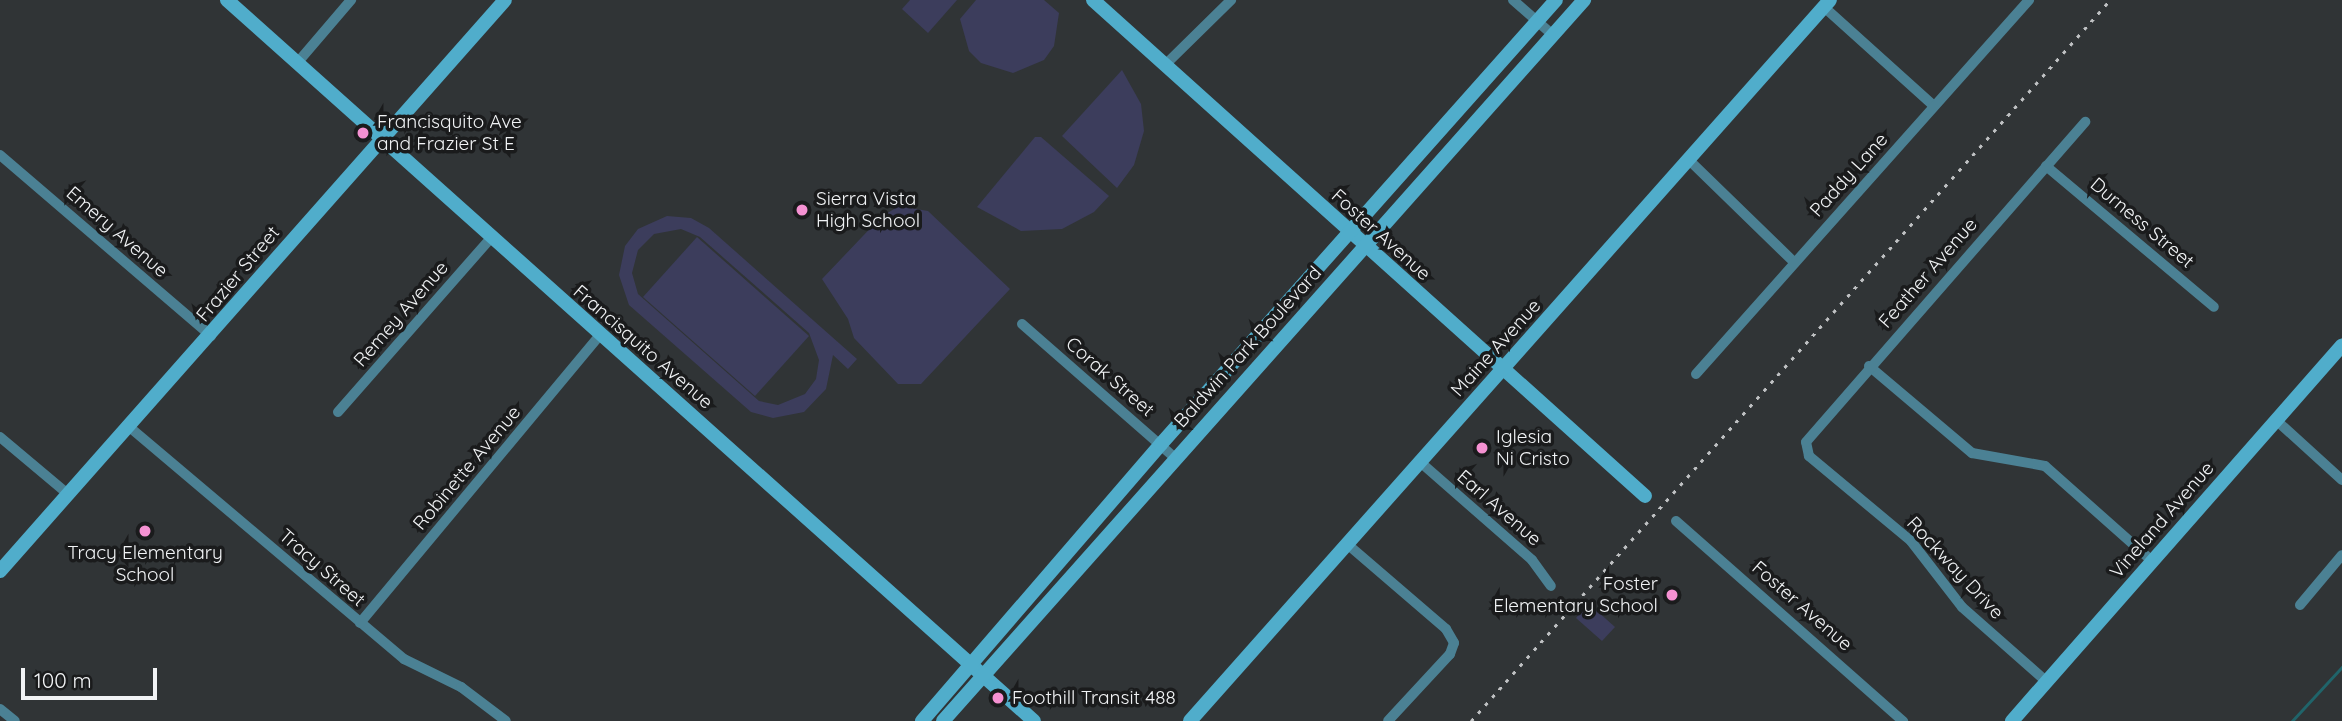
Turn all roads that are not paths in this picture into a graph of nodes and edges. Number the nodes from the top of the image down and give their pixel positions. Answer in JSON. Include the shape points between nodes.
{"nodes":[{"id":1,"x":227,"y":0,"type":"edge"},
{"id":2,"x":351,"y":0,"type":"edge"},
{"id":3,"x":505,"y":0,"type":"edge"},
{"id":4,"x":1093,"y":0,"type":"edge"},
{"id":5,"x":1231,"y":0,"type":"edge"},
{"id":6,"x":1513,"y":0,"type":"edge"},
{"id":7,"x":1556,"y":0,"type":"edge"},
{"id":8,"x":1584,"y":0,"type":"edge"},
{"id":9,"x":2029,"y":0,"type":"edge"},
{"id":10,"x":1827,"y":3,"type":"edge"},
{"id":11,"x":1537,"y":21,"type":"junction"},
{"id":12,"x":1553,"y":35,"type":"junction"},
{"id":13,"x":298,"y":62,"type":"junction"},
{"id":14,"x":1167,"y":63,"type":"junction"},
{"id":15,"x":1934,"y":106,"type":"junction"},
{"id":16,"x":2085,"y":122,"type":"dead end"},
{"id":17,"x":379,"y":138,"type":"junction"},
{"id":18,"x":0,"y":155,"type":"edge"},
{"id":19,"x":1690,"y":161,"type":"junction"},
{"id":20,"x":2046,"y":166,"type":"junction"},
{"id":21,"x":1350,"y":233,"type":"junction"},
{"id":22,"x":490,"y":239,"type":"junction"},
{"id":23,"x":1365,"y":247,"type":"junction"},
{"id":24,"x":1795,"y":263,"type":"junction"},
{"id":25,"x":2214,"y":307,"type":"dead end"},
{"id":26,"x":1022,"y":324,"type":"dead end"},
{"id":27,"x":600,"y":335,"type":"junction"},
{"id":28,"x":211,"y":336,"type":"junction"},
{"id":29,"x":2342,"y":346,"type":"edge"},
{"id":30,"x":1870,"y":366,"type":"junction"},
{"id":31,"x":1502,"y":369,"type":"junction"},
{"id":32,"x":1696,"y":374,"type":"dead end"},
{"id":33,"x":338,"y":412,"type":"dead end"},
{"id":34,"x":2276,"y":421,"type":"junction"},
{"id":35,"x":127,"y":425,"type":"junction"},
{"id":36,"x":0,"y":437,"type":"edge"},
{"id":37,"x":1161,"y":444,"type":"junction"},
{"id":38,"x":1806,"y":450,"type":"joint"},
{"id":39,"x":1174,"y":457,"type":"junction"},
{"id":40,"x":1419,"y":461,"type":"junction"},
{"id":41,"x":2342,"y":480,"type":"edge"},
{"id":42,"x":68,"y":494,"type":"junction"},
{"id":43,"x":1645,"y":496,"type":"dead end"},
{"id":44,"x":1676,"y":520,"type":"dead end"},
{"id":45,"x":1346,"y":543,"type":"junction"},
{"id":46,"x":2342,"y":555,"type":"edge"},
{"id":47,"x":2151,"y":560,"type":"junction"},
{"id":48,"x":0,"y":571,"type":"edge"},
{"id":49,"x":1550,"y":586,"type":"dead end"},
{"id":50,"x":2300,"y":606,"type":"dead end"},
{"id":51,"x":360,"y":623,"type":"junction"},
{"id":52,"x":972,"y":665,"type":"junction"},
{"id":53,"x":984,"y":676,"type":"junction"},
{"id":54,"x":2047,"y":682,"type":"junction"},
{"id":55,"x":0,"y":709,"type":"edge"},
{"id":56,"x":15,"y":721,"type":"edge"},
{"id":57,"x":506,"y":721,"type":"edge"},
{"id":58,"x":922,"y":721,"type":"edge"},
{"id":59,"x":943,"y":721,"type":"edge"},
{"id":60,"x":1034,"y":721,"type":"edge"},
{"id":61,"x":1190,"y":721,"type":"edge"},
{"id":62,"x":1388,"y":721,"type":"edge"},
{"id":63,"x":1903,"y":721,"type":"edge"},
{"id":64,"x":2012,"y":721,"type":"edge"}],
"edges":[{"from":1,"to":13,"type":"street","name":"Francisquito Avenue"},
{"from":2,"to":13,"type":"street"},
{"from":3,"to":17,"type":"street","name":"Frazier Street"},
{"from":4,"to":14,"type":"street","name":"Foster Avenue"},
{"from":5,"to":14,"type":"street"},
{"from":6,"to":11,"type":"street"},
{"from":7,"to":11,"type":"street","name":"Baldwin Park Boulevard"},
{"from":8,"to":12,"type":"street","name":"Baldwin Park Boulevard"},
{"from":9,"to":15,"type":"street","name":"Paddy Lane"},
{"from":10,"to":15,"type":"street"},
{"from":10,"to":19,"type":"street","name":"Maine Avenue"},
{"from":11,"to":12,"type":"street"},
{"from":11,"to":21,"type":"street","name":"Baldwin Park Boulevard"},
{"from":12,"to":23,"type":"street","name":"Baldwin Park Boulevard"},
{"from":13,"to":17,"type":"street","name":"Francisquito Avenue"},
{"from":14,"to":21,"type":"street","name":"Foster Avenue"},
{"from":15,"to":24,"type":"street","name":"Paddy Lane"},
{"from":16,"to":20,"type":"street","name":"Feather Avenue"},
{"from":17,"to":22,"type":"street","name":"Francisquito Avenue"},
{"from":17,"to":28,"type":"street","name":"Frazier Street"},
{"from":18,"to":28,"type":"street","name":"Emery Avenue"},
{"from":19,"to":24,"type":"street"},
{"from":19,"to":31,"type":"street","name":"Maine Avenue"},
{"from":20,"to":25,"type":"street","name":"Durness Street"},
{"from":20,"to":30,"type":"street","name":"Feather Avenue"},
{"from":21,"to":23,"type":"street","name":"Foster Avenue"},
{"from":21,"to":37,"type":"street","name":"Baldwin Park Boulevard"},
{"from":22,"to":27,"type":"street","name":"Francisquito Avenue"},
{"from":22,"to":33,"type":"street","name":"Remey Avenue"},
{"from":23,"to":31,"type":"street","name":"Foster Avenue"},
{"from":23,"to":39,"type":"street","name":"Baldwin Park Boulevard"},
{"from":24,"to":32,"type":"street","name":"Paddy Lane"},
{"from":26,"to":37,"type":"street","name":"Corak Street"},
{"from":27,"to":51,"type":"street","name":"Robinette Avenue"},
{"from":27,"to":52,"type":"street","name":"Francisquito Avenue"},
{"from":28,"to":35,"type":"street","name":"Frazier Street"},
{"from":29,"to":34,"type":"street","name":"Vineland Avenue"},
{"from":30,"to":38,"type":"street","name":"Feather Avenue","via":[[1815,427]]},
{"from":30,"to":47,"type":"street","via":[[1972,453],[2045,466]]},
{"from":31,"to":40,"type":"street","name":"Maine Avenue"},
{"from":31,"to":43,"type":"street","name":"Foster Avenue"},
{"from":34,"to":41,"type":"street"},
{"from":34,"to":47,"type":"street","name":"Vineland Avenue"},
{"from":35,"to":42,"type":"street","name":"Frazier Street"},
{"from":35,"to":51,"type":"street","name":"Tracy Street"},
{"from":36,"to":42,"type":"street"},
{"from":37,"to":39,"type":"street","name":"Corak Street"},
{"from":37,"to":52,"type":"street","name":"Baldwin Park Boulevard"},
{"from":38,"to":54,"type":"street","name":"Rockway Drive","via":[[1910,541],[1962,607]]},
{"from":39,"to":53,"type":"street","name":"Baldwin Park Boulevard"},
{"from":40,"to":45,"type":"street","name":"Maine Avenue"},
{"from":40,"to":49,"type":"street","name":"Earl Avenue","via":[[1532,560]]},
{"from":42,"to":48,"type":"street","name":"Frazier Street"},
{"from":44,"to":63,"type":"street","name":"Foster Avenue"},
{"from":45,"to":61,"type":"street","name":"Maine Avenue"},
{"from":45,"to":62,"type":"street","via":[[1446,629],[1454,643],[1450,654]]},
{"from":46,"to":50,"type":"street"},
{"from":47,"to":54,"type":"street","name":"Vineland Avenue"},
{"from":51,"to":57,"type":"street","name":"Tracy Street","via":[[404,659],[461,687]]},
{"from":52,"to":53,"type":"street","name":"Francisquito Avenue"},
{"from":52,"to":58,"type":"street","name":"Baldwin Park Boulevard"},
{"from":53,"to":59,"type":"street","name":"Baldwin Park Boulevard"},
{"from":53,"to":60,"type":"street","name":"Francisquito Avenue"},
{"from":54,"to":64,"type":"street","name":"Vineland Avenue"},
{"from":55,"to":56,"type":"street"}]}
